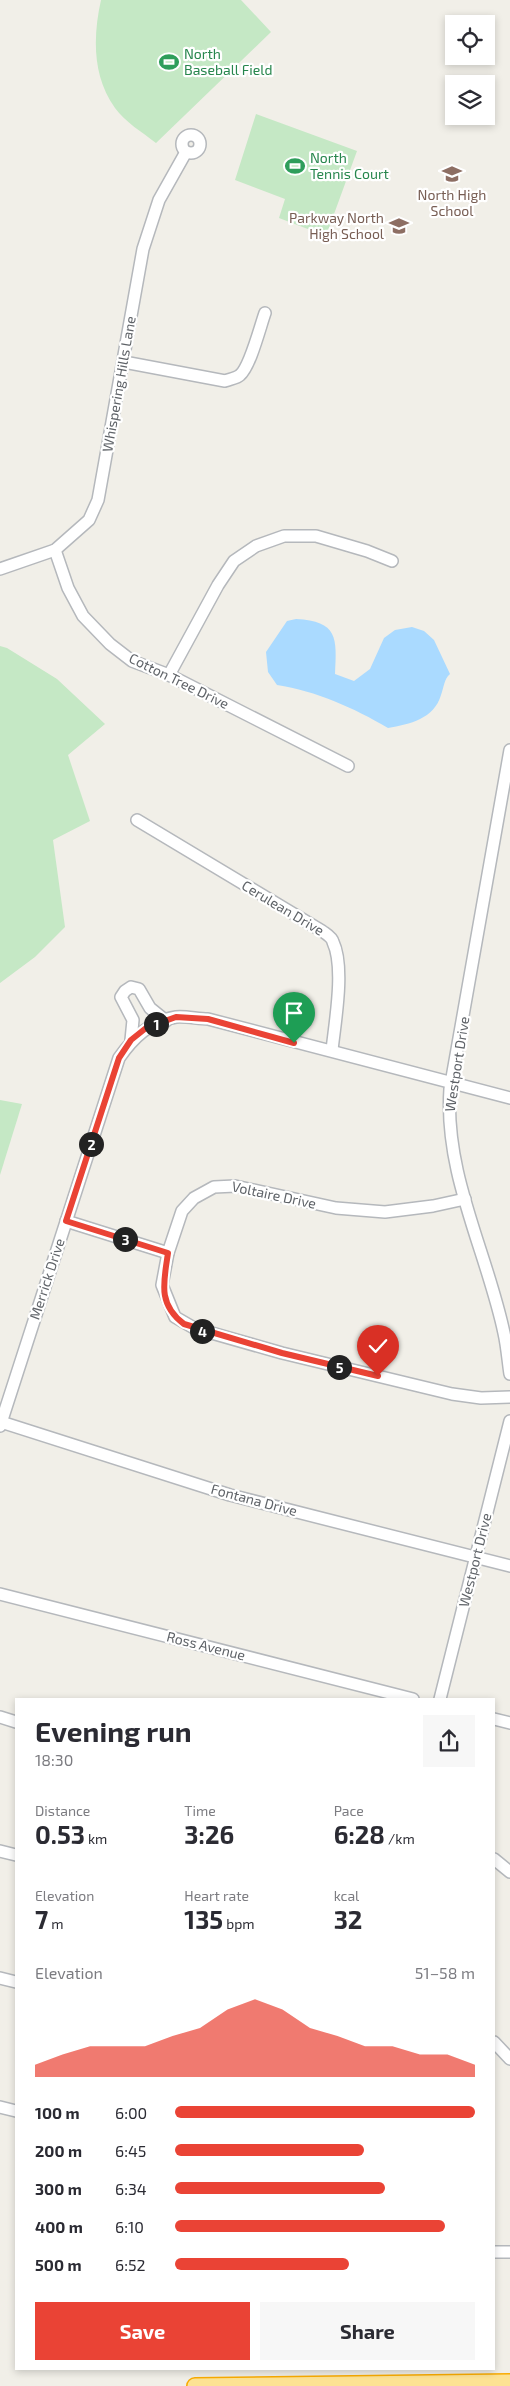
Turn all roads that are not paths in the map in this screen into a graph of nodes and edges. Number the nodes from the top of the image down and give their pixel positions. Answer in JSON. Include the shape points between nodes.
{"nodes":[{"id":1,"x":186,"y":152,"type":"dead end"},
{"id":2,"x":265,"y":313,"type":"dead end"},
{"id":3,"x":124,"y":362,"type":"junction"},
{"id":4,"x":55,"y":550,"type":"junction"},
{"id":5,"x":392,"y":561,"type":"dead end"},
{"id":6,"x":0,"y":569,"type":"edge"},
{"id":7,"x":169,"y":674,"type":"junction"},
{"id":8,"x":510,"y":750,"type":"edge"},
{"id":9,"x":348,"y":766,"type":"dead end"},
{"id":10,"x":137,"y":820,"type":"dead end"},
{"id":11,"x":166,"y":1020,"type":"junction"},
{"id":12,"x":131,"y":1040,"type":"junction"},
{"id":13,"x":332,"y":1050,"type":"junction"},
{"id":14,"x":452,"y":1082,"type":"junction"},
{"id":15,"x":510,"y":1098,"type":"edge"},
{"id":16,"x":465,"y":1199,"type":"junction"},
{"id":17,"x":66,"y":1221,"type":"junction"},
{"id":18,"x":168,"y":1253,"type":"junction"},
{"id":19,"x":507,"y":1332,"type":"edge"},
{"id":20,"x":510,"y":1374,"type":"edge"},
{"id":21,"x":510,"y":1397,"type":"edge"},
{"id":22,"x":510,"y":1421,"type":"edge"},
{"id":23,"x":1,"y":1424,"type":"edge"},
{"id":24,"x":476,"y":1556,"type":"junction"},
{"id":25,"x":510,"y":1566,"type":"edge"},
{"id":26,"x":0,"y":1594,"type":"edge"},
{"id":27,"x":409,"y":1698,"type":"edge"},
{"id":28,"x":440,"y":1698,"type":"edge"},
{"id":29,"x":0,"y":1717,"type":"edge"},
{"id":30,"x":495,"y":1719,"type":"edge"},
{"id":31,"x":15,"y":1722,"type":"edge"},
{"id":32,"x":510,"y":1723,"type":"edge"},
{"id":33,"x":0,"y":1851,"type":"edge"},
{"id":34,"x":15,"y":1855,"type":"edge"},
{"id":35,"x":495,"y":1860,"type":"edge"},
{"id":36,"x":510,"y":1872,"type":"edge"},
{"id":37,"x":0,"y":1978,"type":"edge"},
{"id":38,"x":15,"y":1982,"type":"edge"},
{"id":39,"x":495,"y":2043,"type":"edge"},
{"id":40,"x":510,"y":2059,"type":"edge"},
{"id":41,"x":0,"y":2107,"type":"edge"},
{"id":42,"x":15,"y":2111,"type":"edge"},
{"id":43,"x":495,"y":2252,"type":"edge"},
{"id":44,"x":510,"y":2252,"type":"edge"},
{"id":45,"x":510,"y":2382,"type":"edge"},
{"id":46,"x":195,"y":2386,"type":"edge"}],
"edges":[{"from":1,"to":3,"type":"street","name":"Whispering Hills Lane","via":[[159,200],[142,249]]},
{"from":2,"to":3,"type":"street","via":[[248,364],[239,376],[225,381]]},
{"from":3,"to":4,"type":"street","name":"Whispering Hills Lane","via":[[98,500],[89,520]]},
{"from":4,"to":6,"type":"street","name":"Whispering Hills Lane"},
{"from":4,"to":7,"type":"street","name":"Cotton Tree Drive","via":[[68,588],[86,618],[110,644],[132,661]]},
{"from":5,"to":7,"type":"street","via":[[367,550],[316,536],[284,536],[256,546],[234,561]]},
{"from":7,"to":9,"type":"street","name":"Cotton Tree Drive"},
{"from":8,"to":14,"type":"street","name":"Westport Drive"},
{"from":10,"to":13,"type":"street","name":"Cerulean Drive","via":[[333,940],[339,989]]},
{"from":11,"to":12,"type":"street","name":"Merrick Drive","via":[[146,1028]]},
{"from":11,"to":12,"type":"street","via":[[150,1008],[139,989],[131,987],[121,997],[132,1020]]},
{"from":11,"to":13,"type":"street","name":"Merrick Drive","via":[[176,1017],[208,1019]]},
{"from":12,"to":17,"type":"street","name":"Merrick Drive","via":[[119,1058]]},
{"from":13,"to":14,"type":"street","name":"Merrick Drive"},
{"from":14,"to":15,"type":"street","name":"Merrick Drive"},
{"from":14,"to":16,"type":"street","name":"Westport Drive","via":[[448,1116]]},
{"from":16,"to":18,"type":"street","name":"Voltaire Drive","via":[[379,1212],[336,1208],[235,1186],[214,1187],[194,1198],[182,1211]]},
{"from":16,"to":19,"type":"street","name":"Westport Drive"},
{"from":17,"to":18,"type":"street"},
{"from":17,"to":23,"type":"street","name":"Merrick Drive"},
{"from":18,"to":21,"type":"street","name":"Voltaire Drive","via":[[162,1286],[175,1317],[194,1328],[452,1394]]},
{"from":19,"to":20,"type":"street","name":"Westport Drive"},
{"from":22,"to":24,"type":"street","name":"Westport Drive"},
{"from":23,"to":24,"type":"street","name":"Fontana Drive","via":[[230,1495]]},
{"from":24,"to":25,"type":"street","name":"Fontana Drive"},
{"from":24,"to":28,"type":"street","name":"Westport Drive"},
{"from":26,"to":27,"type":"street","name":"Ross Avenue"},
{"from":29,"to":31,"type":"street"},
{"from":30,"to":32,"type":"street"},
{"from":33,"to":34,"type":"street"},
{"from":35,"to":36,"type":"street"},
{"from":37,"to":38,"type":"street"},
{"from":39,"to":40,"type":"street"},
{"from":41,"to":42,"type":"street"},
{"from":43,"to":44,"type":"street"},
{"from":45,"to":46,"type":"highway"}]}
